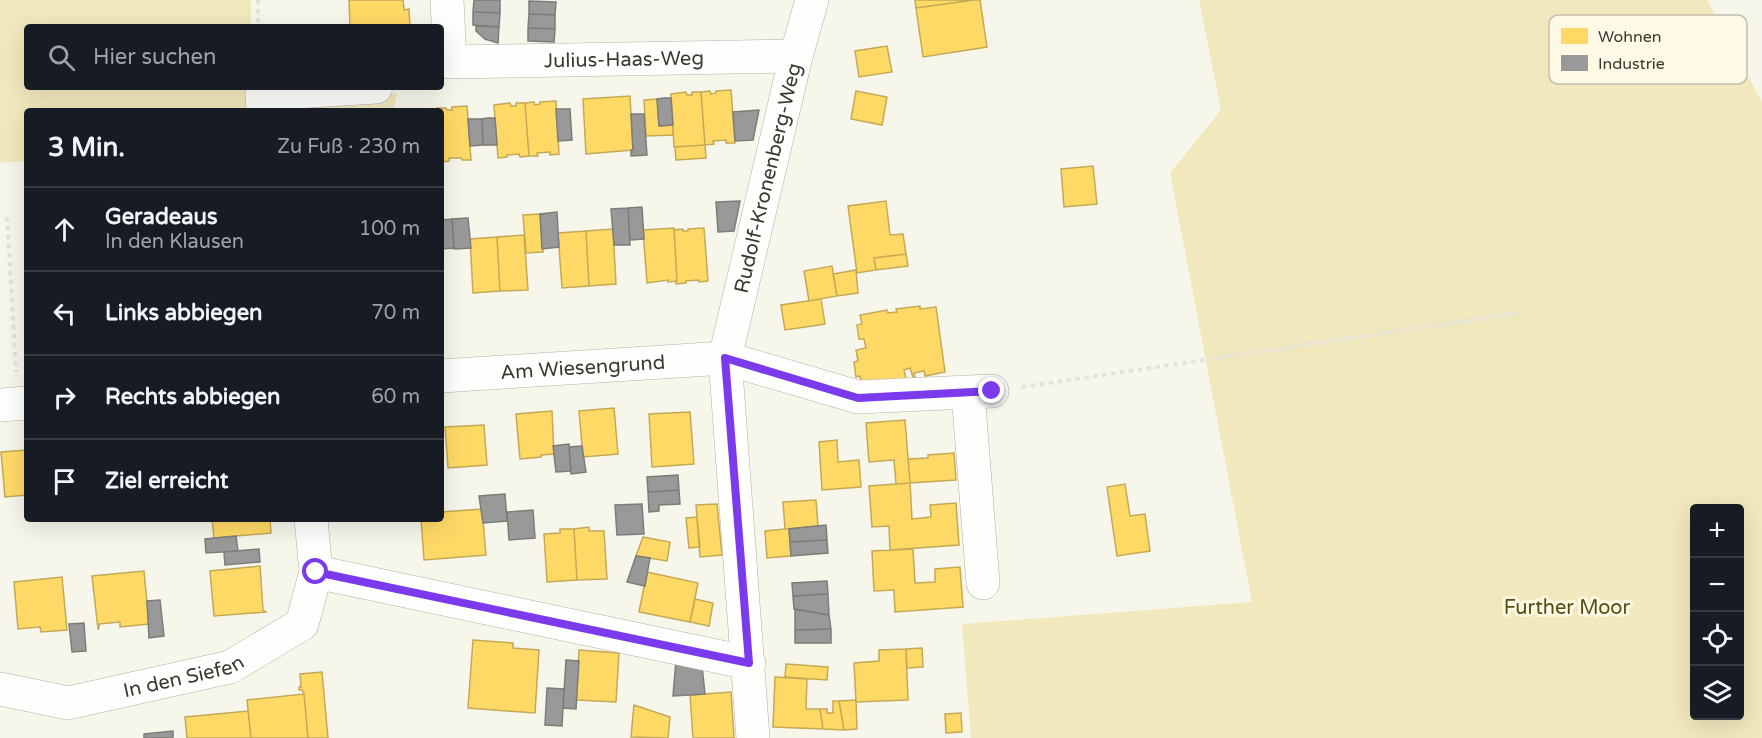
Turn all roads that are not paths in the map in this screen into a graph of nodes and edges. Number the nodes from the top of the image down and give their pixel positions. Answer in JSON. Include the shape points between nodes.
{"nodes":[{"id":1,"x":447,"y":0,"type":"edge"},
{"id":2,"x":812,"y":0,"type":"edge"},
{"id":3,"x":796,"y":56,"type":"junction"},
{"id":4,"x":446,"y":69,"type":"edge"},
{"id":5,"x":355,"y":90,"type":"edge"},
{"id":6,"x":262,"y":103,"type":"edge"},
{"id":7,"x":725,"y":358,"type":"junction"},
{"id":8,"x":444,"y":376,"type":"edge"},
{"id":9,"x":311,"y":522,"type":"edge"},
{"id":10,"x":316,"y":572,"type":"junction"},
{"id":11,"x":983,"y":583,"type":"dead end"},
{"id":12,"x":749,"y":663,"type":"junction"},
{"id":13,"x":0,"y":689,"type":"edge"},
{"id":14,"x":753,"y":738,"type":"edge"}],
"edges":[{"from":1,"to":4,"type":"street","name":"Julius-Haas-Weg"},
{"from":2,"to":3,"type":"street","name":"Rudolf-Kronenberg-Weg"},
{"from":3,"to":4,"type":"street","name":"Julius-Haas-Weg"},
{"from":3,"to":7,"type":"street","name":"Rudolf-Kronenberg-Weg"},
{"from":5,"to":6,"type":"street"},
{"from":7,"to":8,"type":"street","name":"Am Wiesengrund"},
{"from":7,"to":11,"type":"street","via":[[858,398],[980,392]]},
{"from":7,"to":12,"type":"street","name":"Rudolf-Kronenberg-Weg"},
{"from":9,"to":10,"type":"street"},
{"from":10,"to":12,"type":"street"},
{"from":10,"to":13,"type":"street","name":"In den Siefen","via":[[302,624],[230,667],[68,703]]},
{"from":12,"to":14,"type":"street","name":"Rudolf-Kronenberg-Weg"}]}
